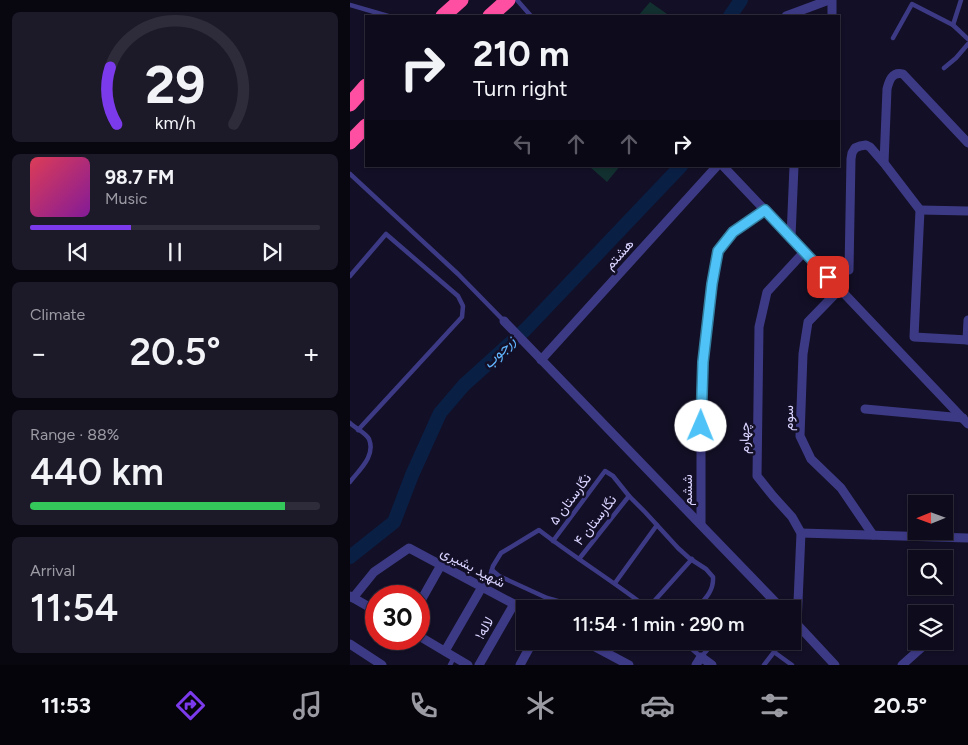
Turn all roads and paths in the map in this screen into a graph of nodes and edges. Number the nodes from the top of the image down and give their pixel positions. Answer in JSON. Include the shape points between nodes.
{"nodes":[{"id":1,"x":355,"y":0,"type":"edge"},
{"id":2,"x":508,"y":0,"type":"edge"},
{"id":3,"x":517,"y":0,"type":"edge"},
{"id":4,"x":831,"y":0,"type":"edge"},
{"id":5,"x":961,"y":0,"type":"edge"},
{"id":6,"x":455,"y":2,"type":"edge"},
{"id":7,"x":351,"y":6,"type":"edge"},
{"id":8,"x":384,"y":15,"type":"edge"},
{"id":9,"x":444,"y":15,"type":"edge"},
{"id":10,"x":491,"y":15,"type":"edge"},
{"id":11,"x":531,"y":15,"type":"edge"},
{"id":12,"x":789,"y":15,"type":"edge"},
{"id":13,"x":832,"y":15,"type":"edge"},
{"id":14,"x":953,"y":25,"type":"junction"},
{"id":15,"x":893,"y":38,"type":"dead end"},
{"id":16,"x":968,"y":39,"type":"edge"},
{"id":17,"x":968,"y":44,"type":"edge"},
{"id":18,"x":944,"y":68,"type":"dead end"},
{"id":19,"x":365,"y":87,"type":"edge"},
{"id":20,"x":350,"y":104,"type":"edge"},
{"id":21,"x":365,"y":127,"type":"edge"},
{"id":22,"x":350,"y":142,"type":"edge"},
{"id":23,"x":968,"y":143,"type":"edge"},
{"id":24,"x":884,"y":163,"type":"junction"},
{"id":25,"x":716,"y":167,"type":"edge"},
{"id":26,"x":724,"y":167,"type":"edge"},
{"id":27,"x":794,"y":167,"type":"edge"},
{"id":28,"x":350,"y":174,"type":"edge"},
{"id":29,"x":765,"y":210,"type":"junction"},
{"id":30,"x":920,"y":210,"type":"junction"},
{"id":31,"x":968,"y":211,"type":"edge"},
{"id":32,"x":790,"y":237,"type":"junction"},
{"id":33,"x":804,"y":252,"type":"junction"},
{"id":34,"x":849,"y":270,"type":"dead end"},
{"id":35,"x":350,"y":276,"type":"edge"},
{"id":36,"x":840,"y":289,"type":"junction"},
{"id":37,"x":968,"y":320,"type":"edge"},
{"id":38,"x":504,"y":321,"type":"joint"},
{"id":39,"x":967,"y":340,"type":"edge"},
{"id":40,"x":540,"y":358,"type":"junction"},
{"id":41,"x":865,"y":408,"type":"dead end"},
{"id":42,"x":965,"y":421,"type":"edge"},
{"id":43,"x":350,"y":423,"type":"edge"},
{"id":44,"x":358,"y":430,"type":"junction"},
{"id":45,"x":350,"y":482,"type":"edge"},
{"id":46,"x":628,"y":496,"type":"junction"},
{"id":47,"x":701,"y":523,"type":"junction"},
{"id":48,"x":657,"y":525,"type":"junction"},
{"id":49,"x":801,"y":533,"type":"junction"},
{"id":50,"x":874,"y":535,"type":"junction"},
{"id":51,"x":968,"y":538,"type":"edge"},
{"id":52,"x":553,"y":541,"type":"junction"},
{"id":53,"x":579,"y":558,"type":"junction"},
{"id":54,"x":692,"y":559,"type":"junction"},
{"id":55,"x":441,"y":565,"type":"junction"},
{"id":56,"x":492,"y":570,"type":"junction"},
{"id":57,"x":615,"y":583,"type":"junction"},
{"id":58,"x":430,"y":585,"type":"edge"},
{"id":59,"x":482,"y":587,"type":"junction"},
{"id":60,"x":351,"y":597,"type":"edge"},
{"id":61,"x":554,"y":600,"type":"edge"},
{"id":62,"x":637,"y":600,"type":"edge"},
{"id":63,"x":655,"y":600,"type":"edge"},
{"id":64,"x":705,"y":600,"type":"edge"},
{"id":65,"x":774,"y":600,"type":"edge"},
{"id":66,"x":796,"y":600,"type":"edge"},
{"id":67,"x":514,"y":604,"type":"joint"},
{"id":68,"x":365,"y":605,"type":"edge"},
{"id":69,"x":801,"y":629,"type":"edge"},
{"id":70,"x":430,"y":643,"type":"edge"},
{"id":71,"x":350,"y":644,"type":"edge"},
{"id":72,"x":528,"y":650,"type":"edge"},
{"id":73,"x":606,"y":650,"type":"edge"},
{"id":74,"x":690,"y":650,"type":"edge"},
{"id":75,"x":707,"y":650,"type":"edge"},
{"id":76,"x":920,"y":650,"type":"edge"},
{"id":77,"x":444,"y":651,"type":"junction"},
{"id":78,"x":774,"y":652,"type":"joint"},
{"id":79,"x":452,"y":661,"type":"edge"},
{"id":80,"x":698,"y":661,"type":"edge"},
{"id":81,"x":382,"y":665,"type":"edge"},
{"id":82,"x":468,"y":665,"type":"edge"},
{"id":83,"x":479,"y":665,"type":"edge"},
{"id":84,"x":520,"y":665,"type":"edge"},
{"id":85,"x":629,"y":665,"type":"edge"},
{"id":86,"x":712,"y":665,"type":"edge"},
{"id":87,"x":764,"y":665,"type":"edge"},
{"id":88,"x":792,"y":665,"type":"edge"},
{"id":89,"x":834,"y":665,"type":"edge"},
{"id":90,"x":902,"y":665,"type":"edge"}],
"edges":[{"from":1,"to":7,"type":"lane"},
{"from":2,"to":10,"type":"highway"},
{"from":3,"to":11,"type":"lane"},
{"from":4,"to":12,"type":"street"},
{"from":4,"to":13,"type":"street"},
{"from":5,"to":14,"type":"lane"},
{"from":6,"to":9,"type":"highway"},
{"from":7,"to":8,"type":"lane"},
{"from":14,"to":15,"type":"lane","via":[[912,4]]},
{"from":14,"to":16,"type":"lane"},
{"from":17,"to":18,"type":"lane"},
{"from":19,"to":20,"type":"highway"},
{"from":21,"to":22,"type":"highway"},
{"from":23,"to":24,"type":"street","via":[[899,73],[888,81]]},
{"from":24,"to":30,"type":"street"},
{"from":24,"to":34,"type":"street","via":[[866,145],[855,148],[852,153]]},
{"from":25,"to":40,"type":"street","name":"هشتم"},
{"from":26,"to":29,"type":"street"},
{"from":27,"to":32,"type":"street"},
{"from":28,"to":38,"type":"lane"},
{"from":29,"to":32,"type":"street"},
{"from":29,"to":47,"type":"street","name":"ششم","via":[[733,232],[718,251],[703,362]]},
{"from":30,"to":31,"type":"street"},
{"from":30,"to":39,"type":"street","via":[[914,337]]},
{"from":32,"to":33,"type":"street"},
{"from":33,"to":36,"type":"street"},
{"from":33,"to":49,"type":"street","name":"چهارم","via":[[767,292],[759,326],[758,356],[757,476],[792,517]]},
{"from":35,"to":44,"type":"lane","via":[[386,234],[458,296],[463,306],[462,317]]},
{"from":36,"to":42,"type":"street"},
{"from":36,"to":50,"type":"street","name":"سوم","via":[[808,322],[803,354],[800,436],[810,459],[841,488]]},
{"from":37,"to":39,"type":"street"},
{"from":38,"to":40,"type":"street"},
{"from":40,"to":47,"type":"street"},
{"from":41,"to":42,"type":"street"},
{"from":43,"to":44,"type":"lane"},
{"from":44,"to":45,"type":"lane","via":[[368,438],[371,451]]},
{"from":46,"to":48,"type":"lane"},
{"from":46,"to":52,"type":"lane","name":"نگارستان ۵","via":[[613,476],[604,471]]},
{"from":46,"to":53,"type":"lane","name":"نگارستان ۴"},
{"from":47,"to":65,"type":"street"},
{"from":48,"to":54,"type":"lane"},
{"from":48,"to":57,"type":"lane"},
{"from":49,"to":50,"type":"street"},
{"from":49,"to":66,"type":"street"},
{"from":50,"to":51,"type":"street"},
{"from":52,"to":53,"type":"lane"},
{"from":52,"to":56,"type":"lane","via":[[539,530],[501,553]]},
{"from":53,"to":57,"type":"lane"},
{"from":54,"to":63,"type":"lane"},
{"from":54,"to":64,"type":"lane","via":[[713,577],[712,589]]},
{"from":55,"to":58,"type":"street"},
{"from":55,"to":59,"type":"street","name":"شهید بشیری"},
{"from":55,"to":60,"type":"street","name":"شهید بشیری","via":[[408,548],[374,572]]},
{"from":56,"to":59,"type":"lane"},
{"from":56,"to":61,"type":"lane"},
{"from":57,"to":62,"type":"lane"},
{"from":59,"to":67,"type":"street","name":"شهید بشیری"},
{"from":59,"to":77,"type":"street"},
{"from":60,"to":68,"type":"street"},
{"from":67,"to":83,"type":"street","name":"لاله۱"},
{"from":69,"to":89,"type":"street"},
{"from":70,"to":77,"type":"street"},
{"from":71,"to":81,"type":"street"},
{"from":72,"to":84,"type":"street"},
{"from":73,"to":85,"type":"street"},
{"from":74,"to":80,"type":"lane"},
{"from":75,"to":80,"type":"lane"},
{"from":76,"to":90,"type":"street"},
{"from":77,"to":79,"type":"street"},
{"from":78,"to":87,"type":"lane"},
{"from":78,"to":88,"type":"lane"},
{"from":79,"to":82,"type":"street"},
{"from":80,"to":86,"type":"street"}]}
